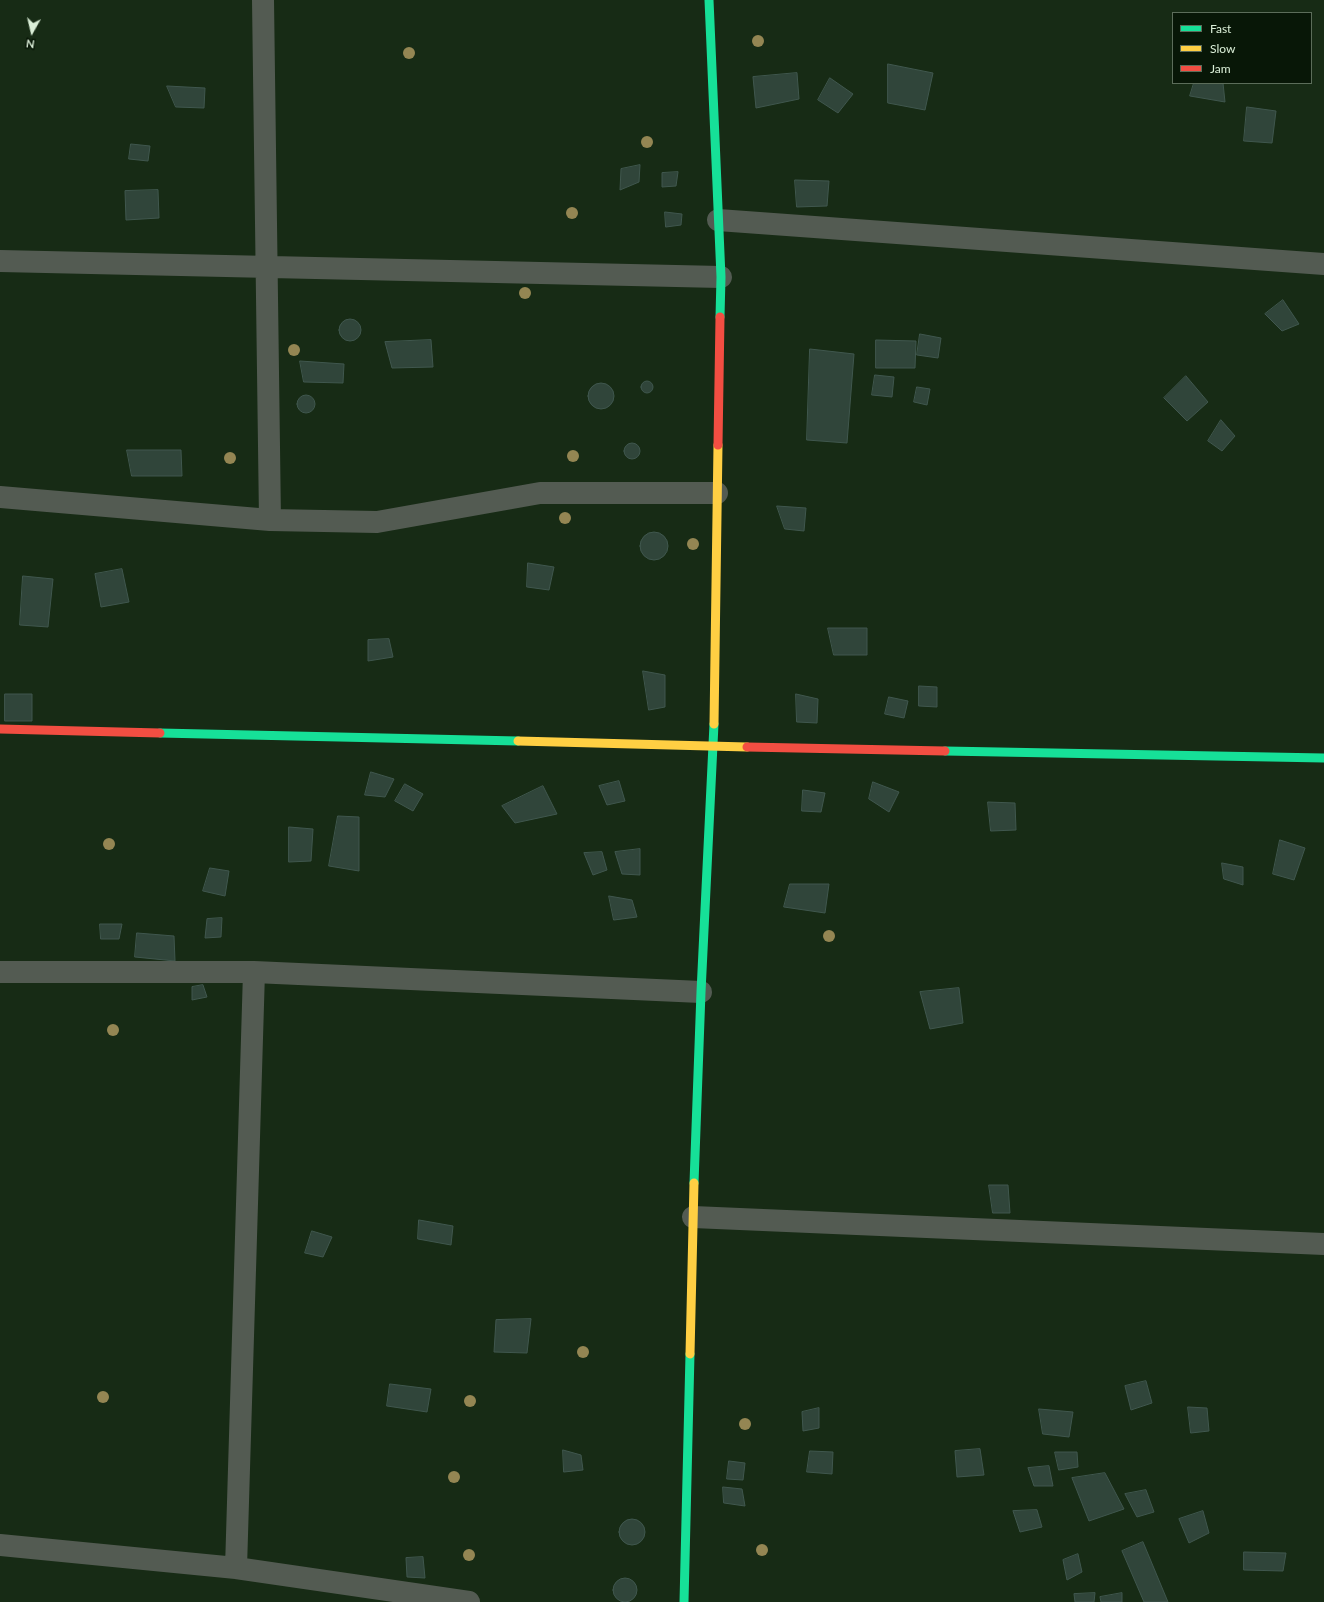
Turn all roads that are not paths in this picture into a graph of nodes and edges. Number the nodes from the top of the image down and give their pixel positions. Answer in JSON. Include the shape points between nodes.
{"nodes":[{"id":1,"x":264,"y":0,"type":"edge"},
{"id":2,"x":708,"y":0,"type":"edge"},
{"id":3,"x":718,"y":220,"type":"junction"},
{"id":4,"x":0,"y":261,"type":"edge"},
{"id":5,"x":1324,"y":264,"type":"edge"},
{"id":6,"x":267,"y":267,"type":"junction"},
{"id":7,"x":721,"y":277,"type":"junction"},
{"id":8,"x":717,"y":493,"type":"junction"},
{"id":9,"x":0,"y":497,"type":"edge"},
{"id":10,"x":270,"y":520,"type":"junction"},
{"id":11,"x":0,"y":729,"type":"edge"},
{"id":12,"x":714,"y":746,"type":"junction"},
{"id":13,"x":1324,"y":758,"type":"edge"},
{"id":14,"x":0,"y":972,"type":"edge"},
{"id":15,"x":254,"y":972,"type":"junction"},
{"id":16,"x":701,"y":992,"type":"junction"},
{"id":17,"x":693,"y":1217,"type":"junction"},
{"id":18,"x":1324,"y":1244,"type":"edge"},
{"id":19,"x":0,"y":1545,"type":"edge"},
{"id":20,"x":236,"y":1568,"type":"junction"},
{"id":21,"x":468,"y":1602,"type":"edge"},
{"id":22,"x":684,"y":1602,"type":"edge"}],
"edges":[{"from":1,"to":6,"type":"street"},
{"from":2,"to":3,"type":"street"},
{"from":3,"to":5,"type":"street"},
{"from":3,"to":7,"type":"street"},
{"from":4,"to":6,"type":"street"},
{"from":6,"to":7,"type":"street"},
{"from":6,"to":10,"type":"street"},
{"from":7,"to":8,"type":"street"},
{"from":8,"to":10,"type":"street","via":[[540,493],[377,522]]},
{"from":8,"to":12,"type":"street"},
{"from":9,"to":10,"type":"street"},
{"from":11,"to":12,"type":"street"},
{"from":12,"to":13,"type":"street"},
{"from":12,"to":16,"type":"street"},
{"from":14,"to":15,"type":"street"},
{"from":15,"to":16,"type":"street"},
{"from":15,"to":20,"type":"street"},
{"from":16,"to":17,"type":"street"},
{"from":17,"to":18,"type":"street"},
{"from":17,"to":22,"type":"street"},
{"from":19,"to":20,"type":"street"},
{"from":20,"to":21,"type":"street"}]}
